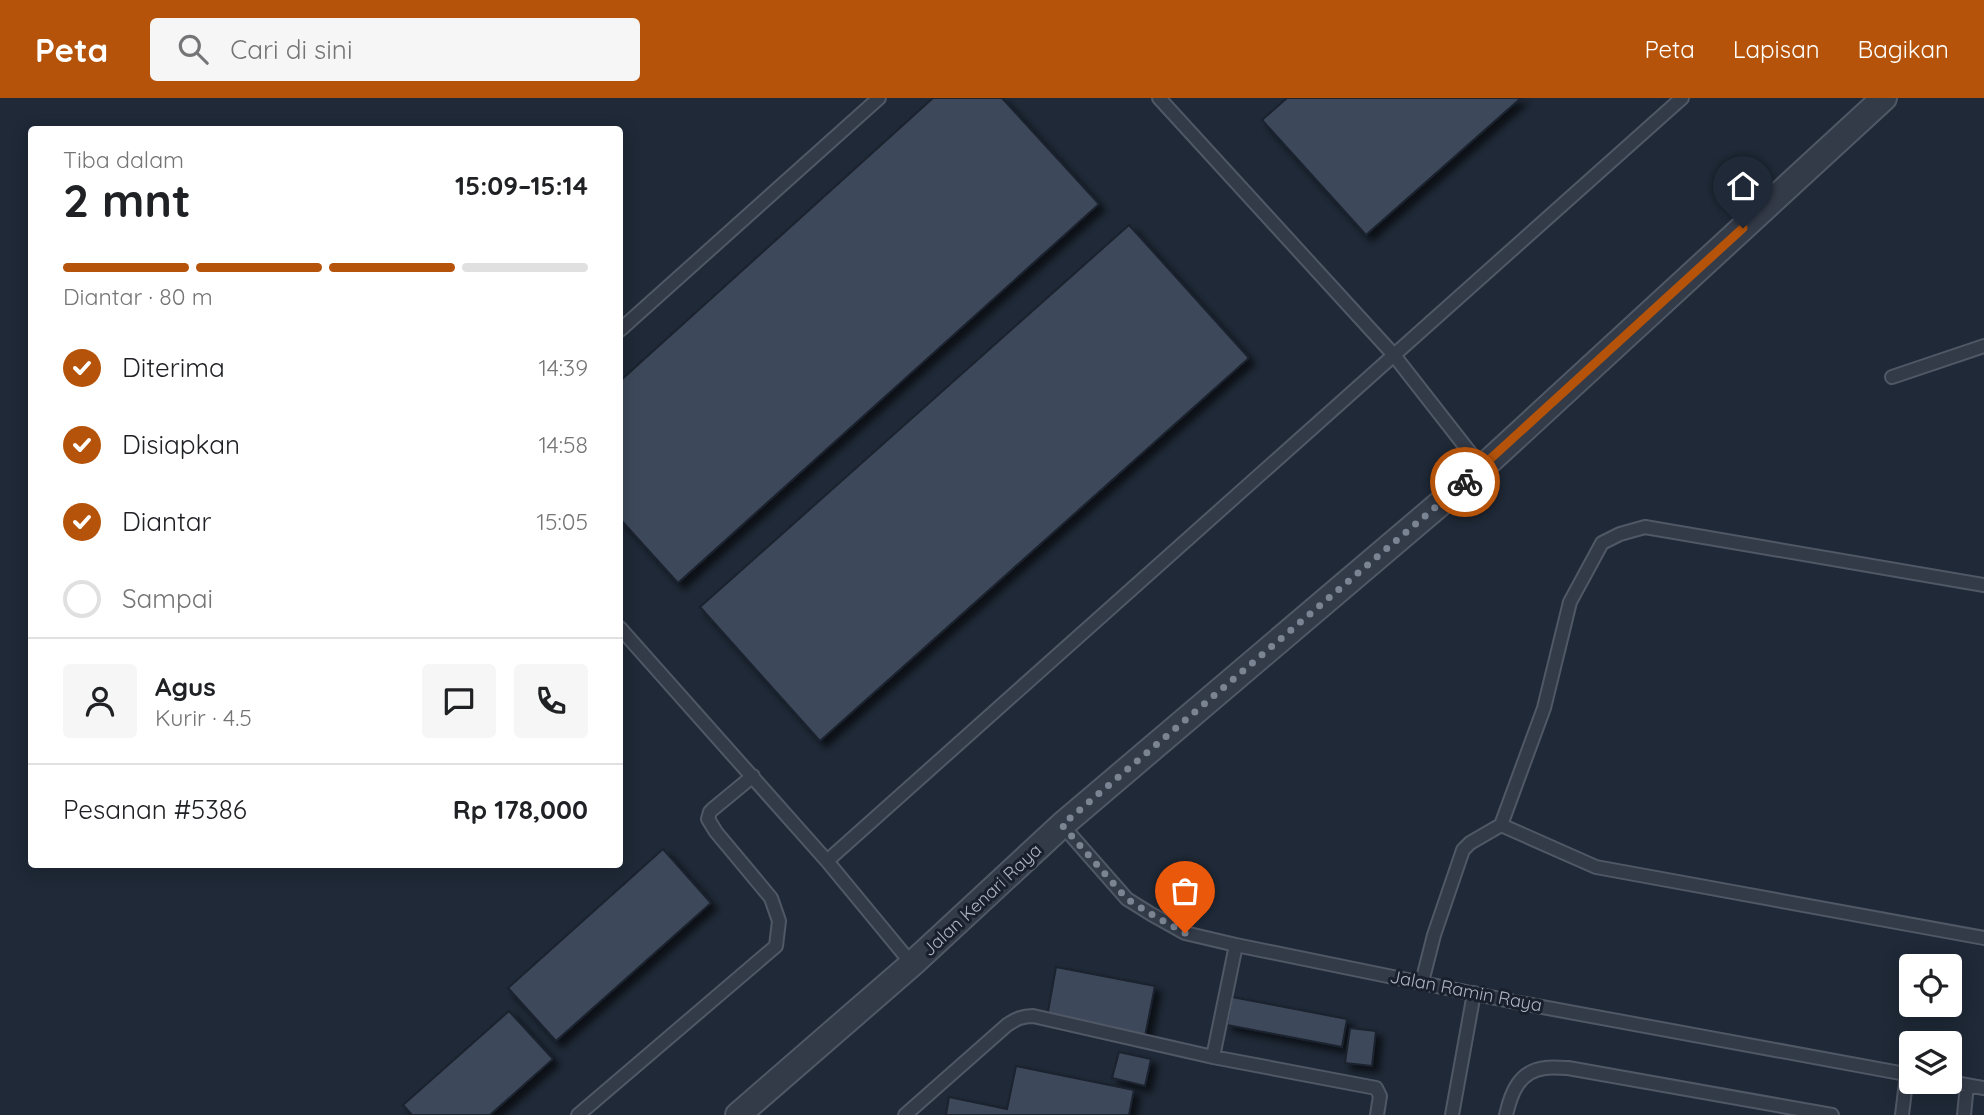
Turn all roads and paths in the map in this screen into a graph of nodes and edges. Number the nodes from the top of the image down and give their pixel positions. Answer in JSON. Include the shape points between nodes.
{"nodes":[{"id":1,"x":879,"y":98,"type":"edge"},
{"id":2,"x":1159,"y":98,"type":"edge"},
{"id":3,"x":1682,"y":98,"type":"edge"},
{"id":4,"x":1884,"y":98,"type":"edge"},
{"id":5,"x":623,"y":327,"type":"edge"},
{"id":6,"x":1984,"y":346,"type":"edge"},
{"id":7,"x":1393,"y":354,"type":"junction"},
{"id":8,"x":1892,"y":377,"type":"dead end"},
{"id":9,"x":1482,"y":468,"type":"junction"},
{"id":10,"x":1984,"y":584,"type":"edge"},
{"id":11,"x":623,"y":631,"type":"edge"},
{"id":12,"x":753,"y":776,"type":"junction"},
{"id":13,"x":1062,"y":825,"type":"junction"},
{"id":14,"x":1501,"y":825,"type":"junction"},
{"id":15,"x":827,"y":861,"type":"junction"},
{"id":16,"x":1984,"y":938,"type":"edge"},
{"id":17,"x":1236,"y":945,"type":"junction"},
{"id":18,"x":912,"y":964,"type":"junction"},
{"id":19,"x":1422,"y":982,"type":"junction"},
{"id":20,"x":1474,"y":993,"type":"junction"},
{"id":21,"x":1213,"y":1057,"type":"junction"},
{"id":22,"x":1899,"y":1072,"type":"edge"},
{"id":23,"x":1962,"y":1084,"type":"edge"},
{"id":24,"x":1967,"y":1085,"type":"junction"},
{"id":25,"x":1984,"y":1088,"type":"edge"},
{"id":26,"x":1906,"y":1094,"type":"edge"},
{"id":27,"x":578,"y":1115,"type":"edge"},
{"id":28,"x":738,"y":1115,"type":"edge"},
{"id":29,"x":905,"y":1115,"type":"edge"},
{"id":30,"x":1377,"y":1115,"type":"edge"},
{"id":31,"x":1452,"y":1115,"type":"edge"},
{"id":32,"x":1506,"y":1115,"type":"edge"},
{"id":33,"x":1832,"y":1115,"type":"edge"},
{"id":34,"x":1902,"y":1115,"type":"edge"},
{"id":35,"x":1964,"y":1115,"type":"edge"}],
"edges":[{"from":1,"to":5,"type":"lane"},
{"from":2,"to":7,"type":"lane"},
{"from":3,"to":7,"type":"lane"},
{"from":4,"to":9,"type":"street","name":"Jalan Kenari Raya"},
{"from":6,"to":8,"type":"lane"},
{"from":7,"to":9,"type":"lane"},
{"from":7,"to":15,"type":"lane"},
{"from":9,"to":13,"type":"street","name":"Jalan Kenari Raya"},
{"from":10,"to":14,"type":"lane","via":[[1645,527],[1620,534],[1602,543],[1570,602],[1544,708]]},
{"from":11,"to":12,"type":"lane"},
{"from":12,"to":15,"type":"lane"},
{"from":12,"to":27,"type":"lane","via":[[713,809],[708,819],[771,898],[779,921],[776,946]]},
{"from":13,"to":17,"type":"lane","name":"Jalan Ramin Raya","via":[[1127,899],[1185,933]]},
{"from":13,"to":18,"type":"street","name":"Jalan Kenari Raya"},
{"from":14,"to":16,"type":"lane","via":[[1596,867]]},
{"from":14,"to":19,"type":"lane","via":[[1463,850]]},
{"from":15,"to":18,"type":"lane"},
{"from":17,"to":19,"type":"lane","name":"Jalan Ramin Raya"},
{"from":17,"to":21,"type":"lane"},
{"from":18,"to":28,"type":"street","name":"Jalan Kenari Raya"},
{"from":19,"to":20,"type":"lane","name":"Jalan Ramin Raya"},
{"from":20,"to":22,"type":"lane","name":"Jalan Ramin Raya"},
{"from":20,"to":31,"type":"lane"},
{"from":21,"to":29,"type":"lane","via":[[1033,1016],[1018,1017]]},
{"from":21,"to":30,"type":"lane","via":[[1376,1088],[1380,1094]]},
{"from":23,"to":24,"type":"lane"},
{"from":24,"to":25,"type":"lane"},
{"from":24,"to":35,"type":"lane"},
{"from":26,"to":34,"type":"lane"},
{"from":32,"to":33,"type":"lane","via":[[1517,1082],[1545,1068]]}]}
